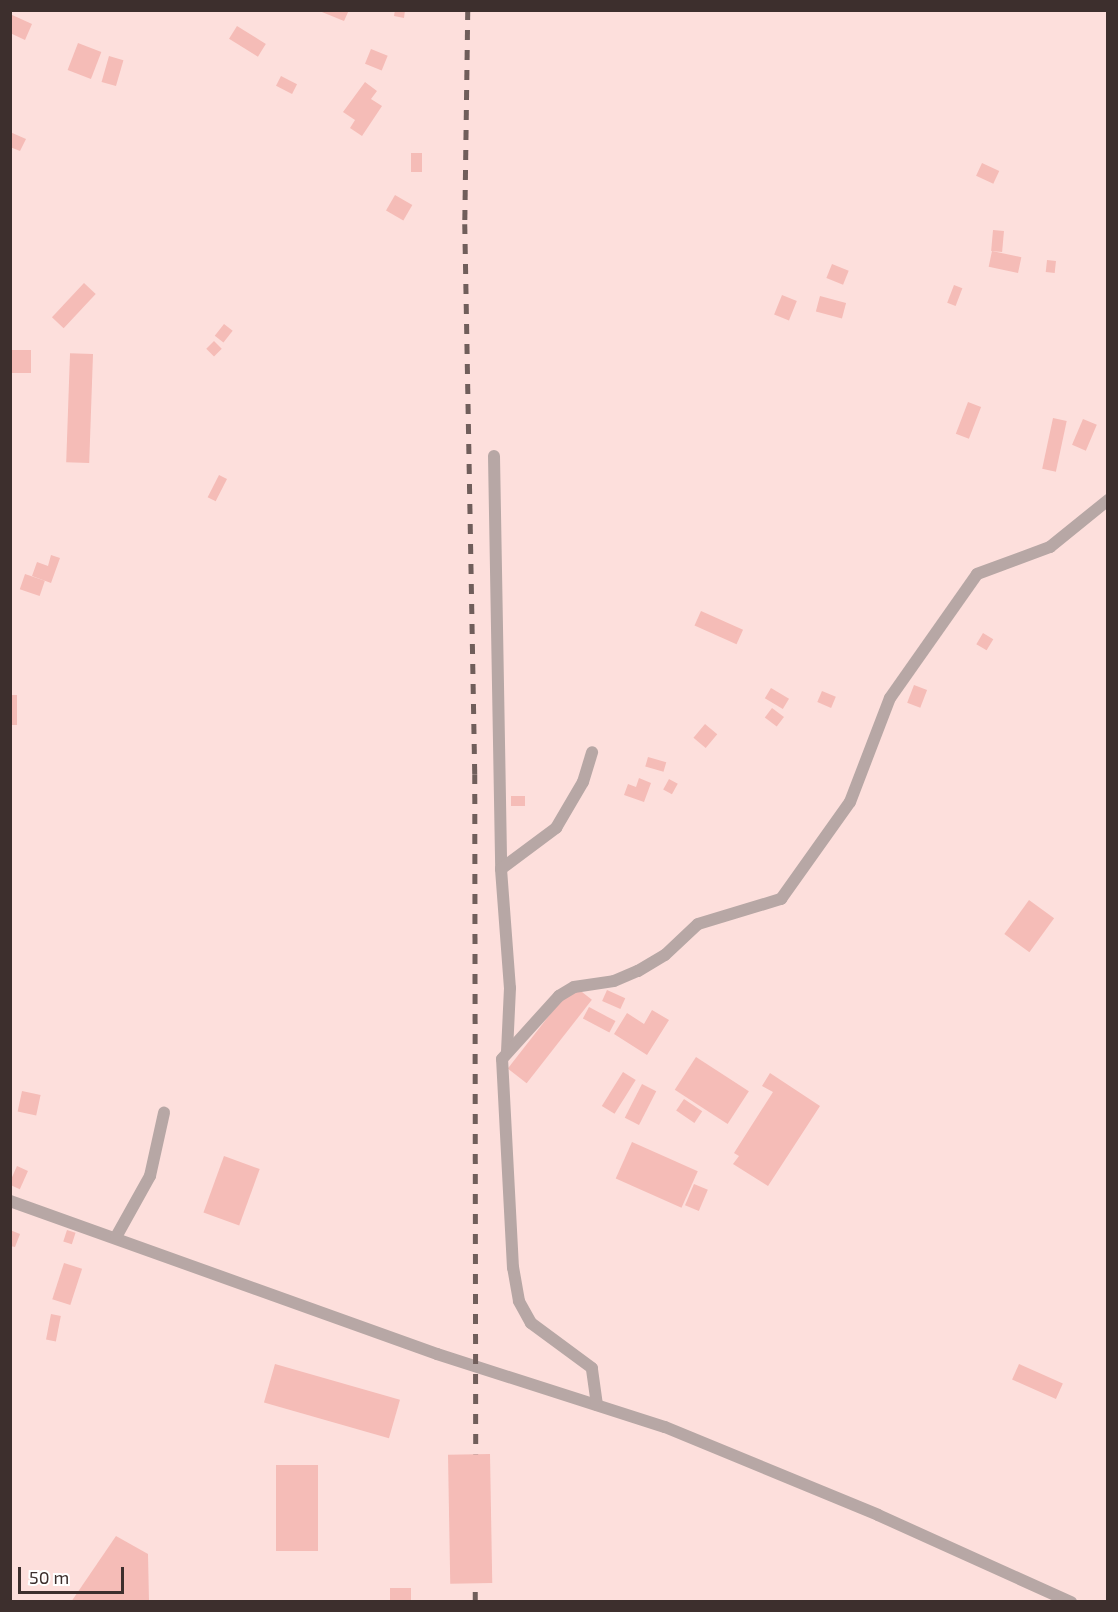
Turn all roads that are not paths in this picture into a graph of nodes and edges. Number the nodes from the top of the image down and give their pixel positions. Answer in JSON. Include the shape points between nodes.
{"nodes":[{"id":1,"x":494,"y":456,"type":"dead end"},
{"id":2,"x":1107,"y":500,"type":"edge"},
{"id":3,"x":592,"y":752,"type":"dead end"},
{"id":4,"x":501,"y":868,"type":"junction"},
{"id":5,"x":507,"y":1052,"type":"junction"},
{"id":6,"x":164,"y":1113,"type":"dead end"},
{"id":7,"x":10,"y":1201,"type":"edge"},
{"id":8,"x":116,"y":1237,"type":"junction"},
{"id":9,"x":597,"y":1405,"type":"junction"},
{"id":10,"x":1071,"y":1602,"type":"edge"}],
"edges":[{"from":1,"to":4,"type":"street"},
{"from":2,"to":5,"type":"street","via":[[1050,547],[977,574],[890,698],[850,802],[781,899],[698,924],[665,955],[614,981],[574,987],[559,996]]},
{"from":3,"to":4,"type":"street","via":[[583,782],[556,828]]},
{"from":4,"to":5,"type":"street","via":[[510,988]]},
{"from":5,"to":9,"type":"street","via":[[502,1059],[504,1120],[513,1269],[519,1301],[531,1323],[592,1368]]},
{"from":6,"to":8,"type":"street","via":[[150,1176]]},
{"from":7,"to":8,"type":"street"},
{"from":8,"to":9,"type":"street","via":[[437,1354]]},
{"from":9,"to":10,"type":"street","via":[[665,1427],[878,1515]]}]}
